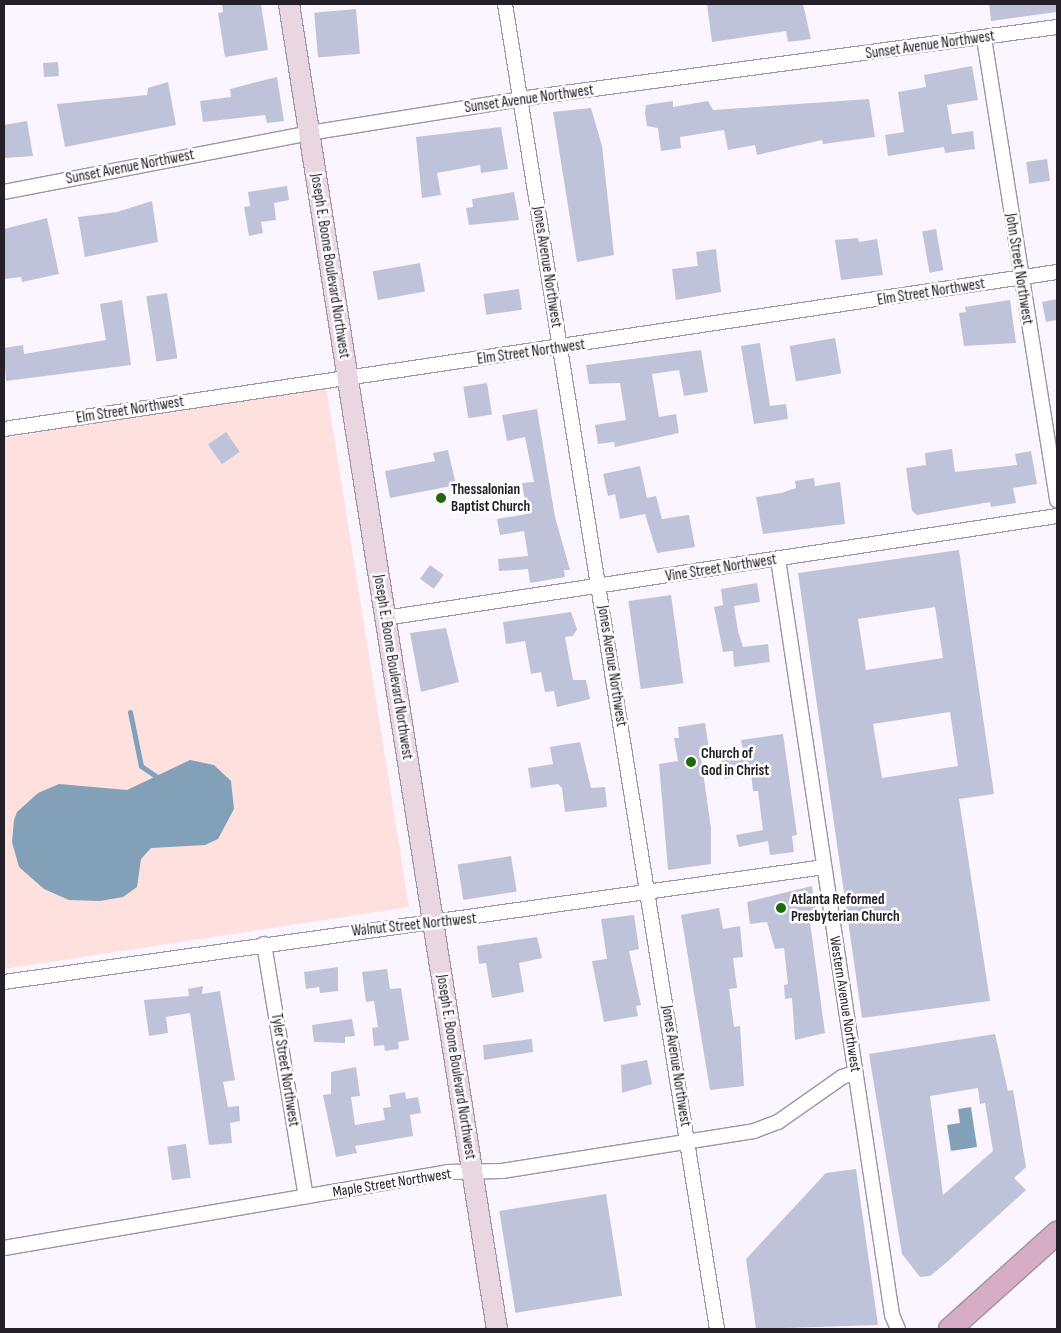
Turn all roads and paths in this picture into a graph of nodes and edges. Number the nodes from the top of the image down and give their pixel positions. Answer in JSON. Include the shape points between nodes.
{"nodes":[{"id":1,"x":288,"y":4,"type":"edge"},
{"id":2,"x":505,"y":4,"type":"edge"},
{"id":3,"x":1057,"y":27,"type":"edge"},
{"id":4,"x":984,"y":38,"type":"junction"},
{"id":5,"x":520,"y":100,"type":"junction"},
{"id":6,"x":309,"y":133,"type":"junction"},
{"id":7,"x":4,"y":192,"type":"edge"},
{"id":8,"x":1057,"y":272,"type":"edge"},
{"id":9,"x":1020,"y":278,"type":"junction"},
{"id":10,"x":560,"y":349,"type":"junction"},
{"id":11,"x":347,"y":376,"type":"junction"},
{"id":12,"x":4,"y":429,"type":"edge"},
{"id":13,"x":1057,"y":500,"type":"edge"},
{"id":14,"x":1057,"y":516,"type":"edge"},
{"id":15,"x":778,"y":559,"type":"junction"},
{"id":16,"x":599,"y":587,"type":"junction"},
{"id":17,"x":385,"y":618,"type":"junction"},
{"id":18,"x":824,"y":867,"type":"junction"},
{"id":19,"x":649,"y":893,"type":"junction"},
{"id":20,"x":433,"y":922,"type":"junction"},
{"id":21,"x":264,"y":944,"type":"junction"},
{"id":22,"x":4,"y":982,"type":"edge"},
{"id":23,"x":855,"y":1073,"type":"junction"},
{"id":24,"x":688,"y":1142,"type":"junction"},
{"id":25,"x":472,"y":1171,"type":"junction"},
{"id":26,"x":306,"y":1197,"type":"junction"},
{"id":27,"x":1057,"y":1233,"type":"edge"},
{"id":28,"x":4,"y":1248,"type":"edge"},
{"id":29,"x":497,"y":1329,"type":"edge"},
{"id":30,"x":717,"y":1329,"type":"edge"},
{"id":31,"x":898,"y":1329,"type":"edge"},
{"id":32,"x":950,"y":1329,"type":"edge"}],
"edges":[{"from":1,"to":6,"type":"main road","name":"Joseph E. Boone Boulevard Northwest"},
{"from":2,"to":5,"type":"street","name":"Jones Avenue Northwest"},
{"from":3,"to":4,"type":"street","name":"Sunset Avenue Northwest"},
{"from":4,"to":5,"type":"street","name":"Sunset Avenue Northwest"},
{"from":4,"to":9,"type":"street","name":"John Street Northwest"},
{"from":5,"to":6,"type":"street","name":"Sunset Avenue Northwest"},
{"from":5,"to":10,"type":"street","name":"Jones Avenue Northwest"},
{"from":6,"to":7,"type":"street","name":"Sunset Avenue Northwest"},
{"from":6,"to":11,"type":"main road","name":"Joseph E. Boone Boulevard Northwest"},
{"from":8,"to":9,"type":"street","name":"Elm Street Northwest"},
{"from":9,"to":10,"type":"street","name":"Elm Street Northwest"},
{"from":9,"to":13,"type":"street","name":"John Street Northwest"},
{"from":10,"to":11,"type":"street","name":"Elm Street Northwest"},
{"from":10,"to":16,"type":"street","name":"Jones Avenue Northwest"},
{"from":11,"to":12,"type":"street","name":"Elm Street Northwest"},
{"from":11,"to":17,"type":"main road","name":"Joseph E. Boone Boulevard Northwest"},
{"from":14,"to":15,"type":"street","name":"Vine Street Northwest"},
{"from":15,"to":16,"type":"street","name":"Vine Street Northwest"},
{"from":15,"to":18,"type":"street","name":"Western Avenue Northwest"},
{"from":16,"to":17,"type":"street","name":"Vine Street Northwest"},
{"from":16,"to":19,"type":"street","name":"Jones Avenue Northwest"},
{"from":17,"to":20,"type":"main road","name":"Joseph E. Boone Boulevard Northwest"},
{"from":18,"to":19,"type":"street","name":"Walnut Street Northwest"},
{"from":18,"to":23,"type":"street","name":"Western Avenue Northwest"},
{"from":19,"to":20,"type":"street","name":"Walnut Street Northwest"},
{"from":19,"to":24,"type":"street","name":"Jones Avenue Northwest"},
{"from":20,"to":21,"type":"street","name":"Walnut Street Northwest"},
{"from":20,"to":25,"type":"main road","name":"Joseph E. Boone Boulevard Northwest"},
{"from":21,"to":22,"type":"street","name":"Walnut Street Northwest"},
{"from":21,"to":26,"type":"street","name":"Tyler Street Northwest"},
{"from":23,"to":24,"type":"street","name":"Maple Street Northwest","via":[[842,1077],[778,1122],[754,1131]]},
{"from":23,"to":31,"type":"street","name":"Western Avenue Northwest","via":[[892,1316]]},
{"from":24,"to":25,"type":"street","name":"Maple Street Northwest"},
{"from":24,"to":30,"type":"street","name":"Jones Avenue Northwest"},
{"from":25,"to":26,"type":"street","name":"Maple Street Northwest"},
{"from":25,"to":29,"type":"main road","name":"Joseph E. Boone Boulevard Northwest"},
{"from":26,"to":28,"type":"street","name":"Maple Street Northwest"},
{"from":27,"to":32,"type":"main road"}]}
